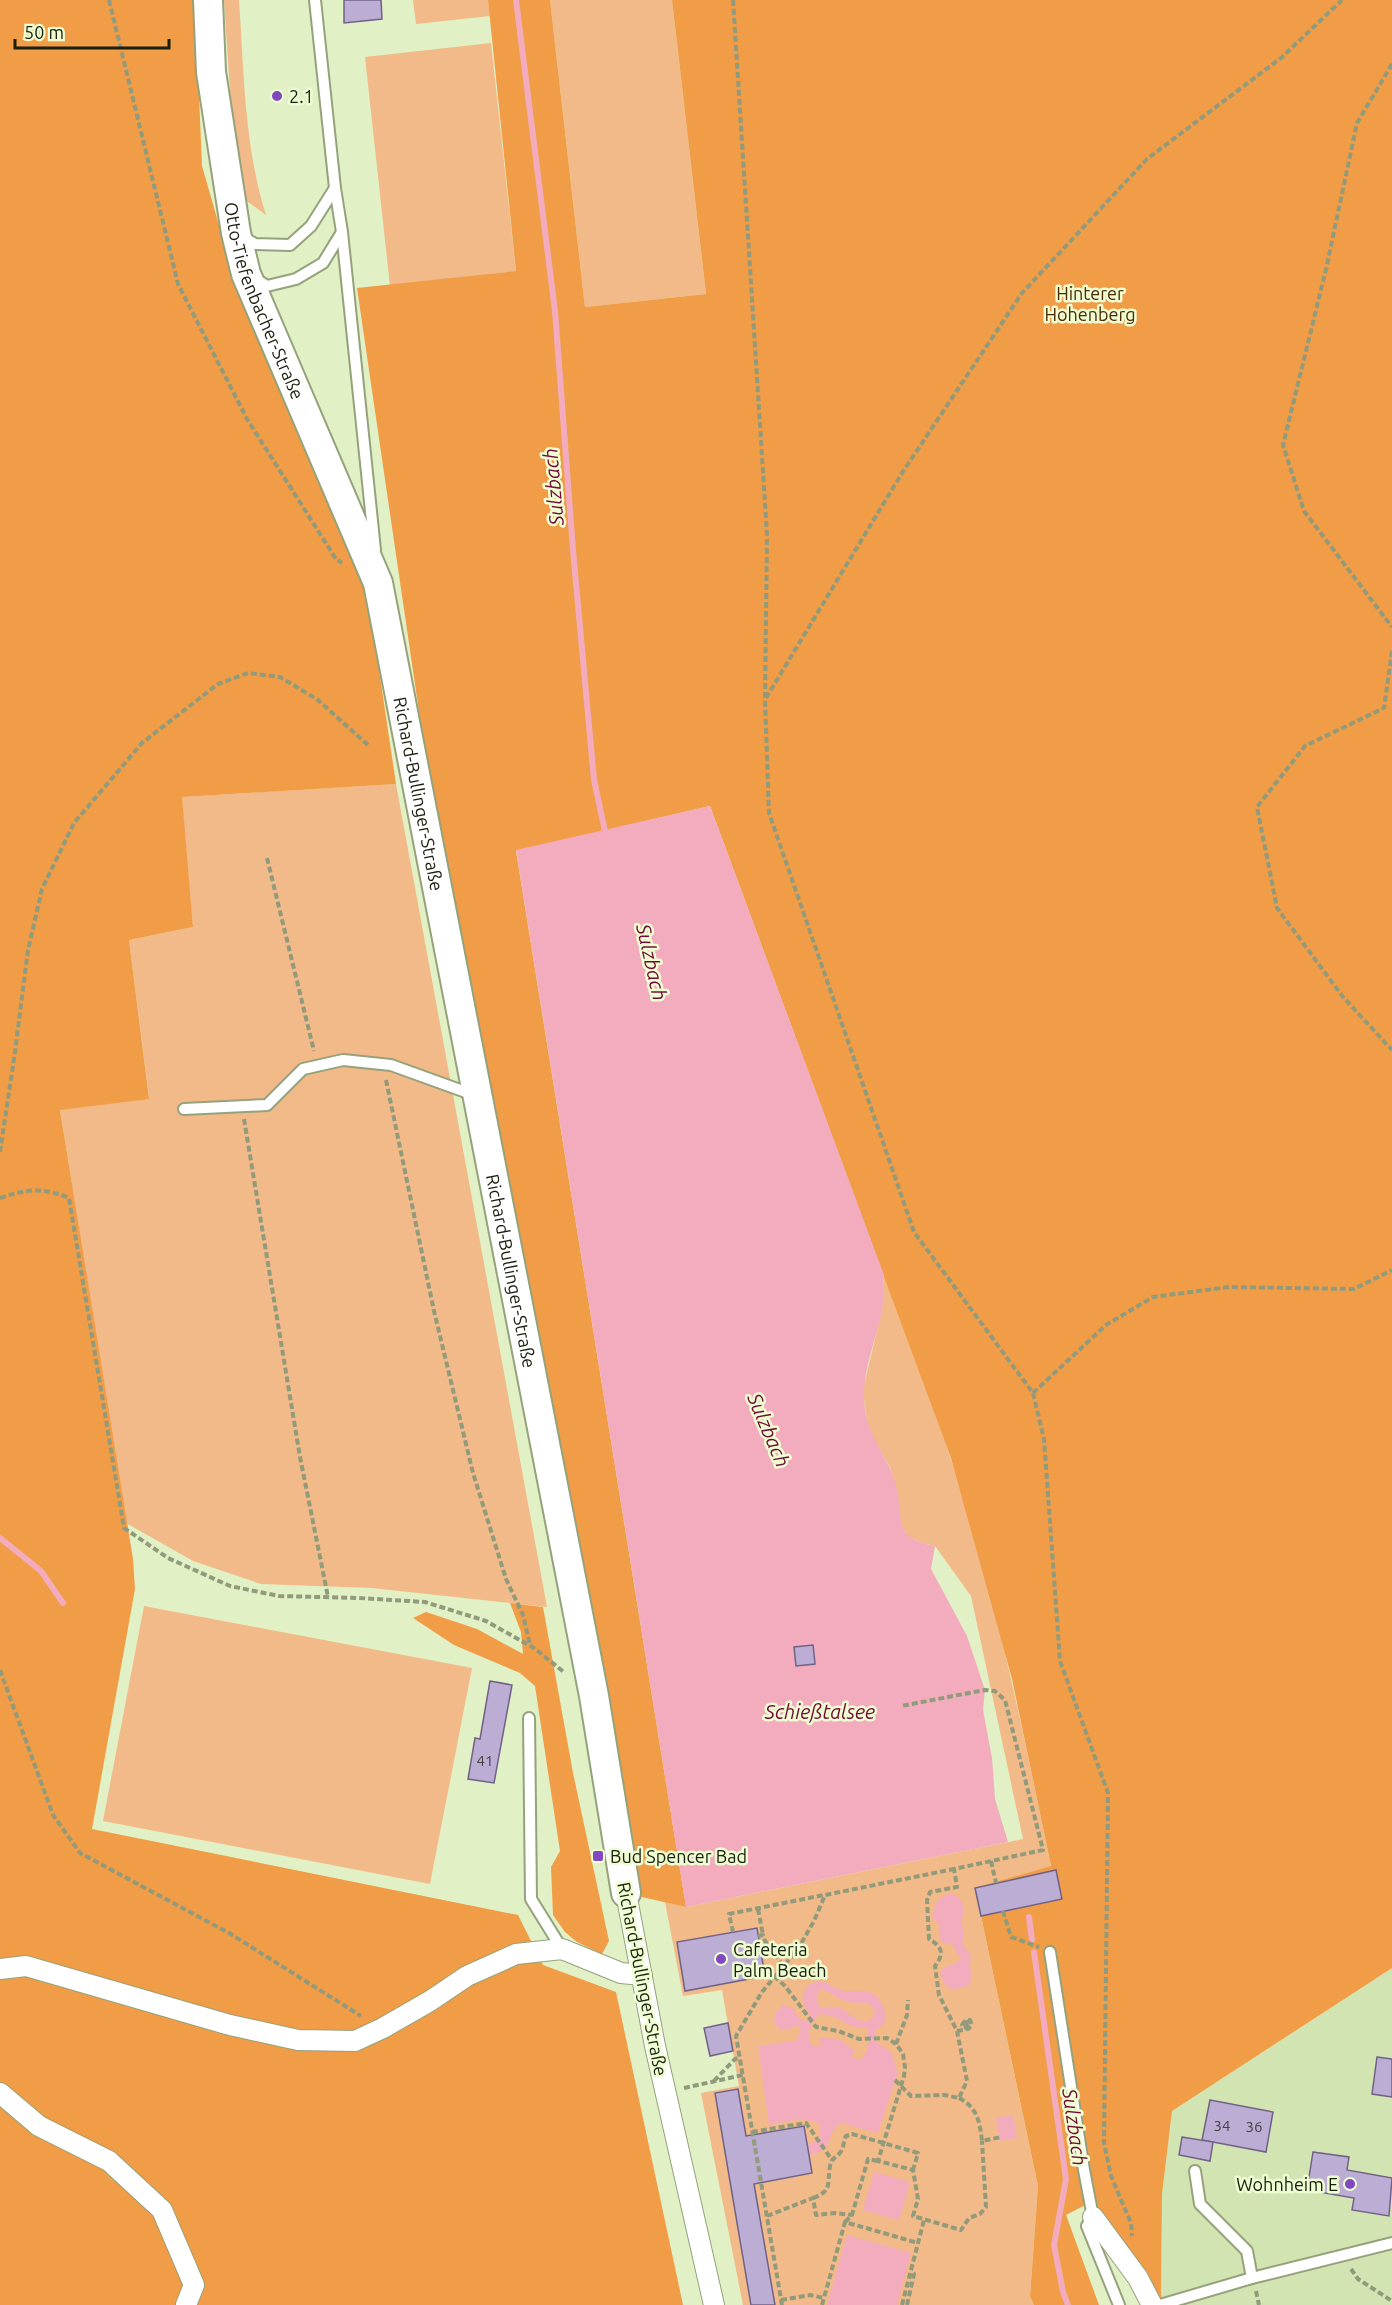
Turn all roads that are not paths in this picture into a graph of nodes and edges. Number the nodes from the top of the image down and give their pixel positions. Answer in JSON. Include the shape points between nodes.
{"nodes":[{"id":1,"x":208,"y":0,"type":"edge"},
{"id":2,"x":315,"y":0,"type":"edge"},
{"id":3,"x":335,"y":188,"type":"junction"},
{"id":4,"x":236,"y":232,"type":"junction"},
{"id":5,"x":342,"y":232,"type":"junction"},
{"id":6,"x":246,"y":274,"type":"junction"},
{"id":7,"x":378,"y":584,"type":"junction"},
{"id":8,"x":478,"y":1097,"type":"junction"},
{"id":9,"x":184,"y":1109,"type":"dead end"},
{"id":10,"x":529,"y":1718,"type":"dead end"},
{"id":11,"x":626,"y":1893,"type":"joint"},
{"id":12,"x":562,"y":1949,"type":"junction"},
{"id":13,"x":1050,"y":1952,"type":"road end"},
{"id":14,"x":0,"y":1969,"type":"edge"},
{"id":15,"x":642,"y":1975,"type":"junction"},
{"id":16,"x":0,"y":2093,"type":"edge"},
{"id":17,"x":1195,"y":2171,"type":"dead end"},
{"id":18,"x":1093,"y":2217,"type":"junction"},
{"id":19,"x":1392,"y":2243,"type":"edge"},
{"id":20,"x":1252,"y":2278,"type":"junction"},
{"id":21,"x":186,"y":2305,"type":"edge"},
{"id":22,"x":714,"y":2305,"type":"edge"},
{"id":23,"x":1119,"y":2305,"type":"edge"},
{"id":24,"x":1152,"y":2305,"type":"edge"},
{"id":25,"x":1160,"y":2305,"type":"edge"}],
"edges":[{"from":1,"to":4,"type":"street","name":"Otto-Tiefenbacher-Straße","via":[[211,72]]},
{"from":2,"to":3,"type":"lane","name":"Richard-Bullinger-Straße"},
{"from":3,"to":4,"type":"lane","via":[[311,226],[291,245],[255,244]]},
{"from":3,"to":5,"type":"lane","name":"Richard-Bullinger-Straße"},
{"from":4,"to":6,"type":"street","name":"Otto-Tiefenbacher-Straße"},
{"from":5,"to":6,"type":"lane","via":[[323,263],[296,279],[267,286]]},
{"from":5,"to":7,"type":"lane","name":"Richard-Bullinger-Straße"},
{"from":6,"to":7,"type":"street","name":"Otto-Tiefenbacher-Straße"},
{"from":7,"to":8,"type":"street","name":"Richard-Bullinger-Straße"},
{"from":8,"to":9,"type":"lane","via":[[392,1065],[343,1060],[303,1069],[267,1105]]},
{"from":8,"to":11,"type":"street","name":"Richard-Bullinger-Straße","via":[[594,1696]]},
{"from":10,"to":12,"type":"lane","via":[[531,1899]]},
{"from":11,"to":15,"type":"street","name":"Richard-Bullinger-Straße"},
{"from":12,"to":14,"type":"street","via":[[516,1954],[477,1971],[355,2041],[298,2040],[230,2025],[26,1966]]},
{"from":12,"to":15,"type":"street","via":[[621,1974]]},
{"from":13,"to":18,"type":"lane"},
{"from":15,"to":22,"type":"street","name":"Richard-Bullinger-Straße"},
{"from":16,"to":21,"type":"street","via":[[39,2126],[109,2161],[162,2210],[194,2285]]},
{"from":17,"to":20,"type":"lane","via":[[1200,2204],[1247,2251]]},
{"from":18,"to":23,"type":"lane","via":[[1087,2226]]},
{"from":18,"to":24,"type":"street","via":[[1138,2278]]},
{"from":19,"to":20,"type":"lane"},
{"from":20,"to":25,"type":"lane"}]}
